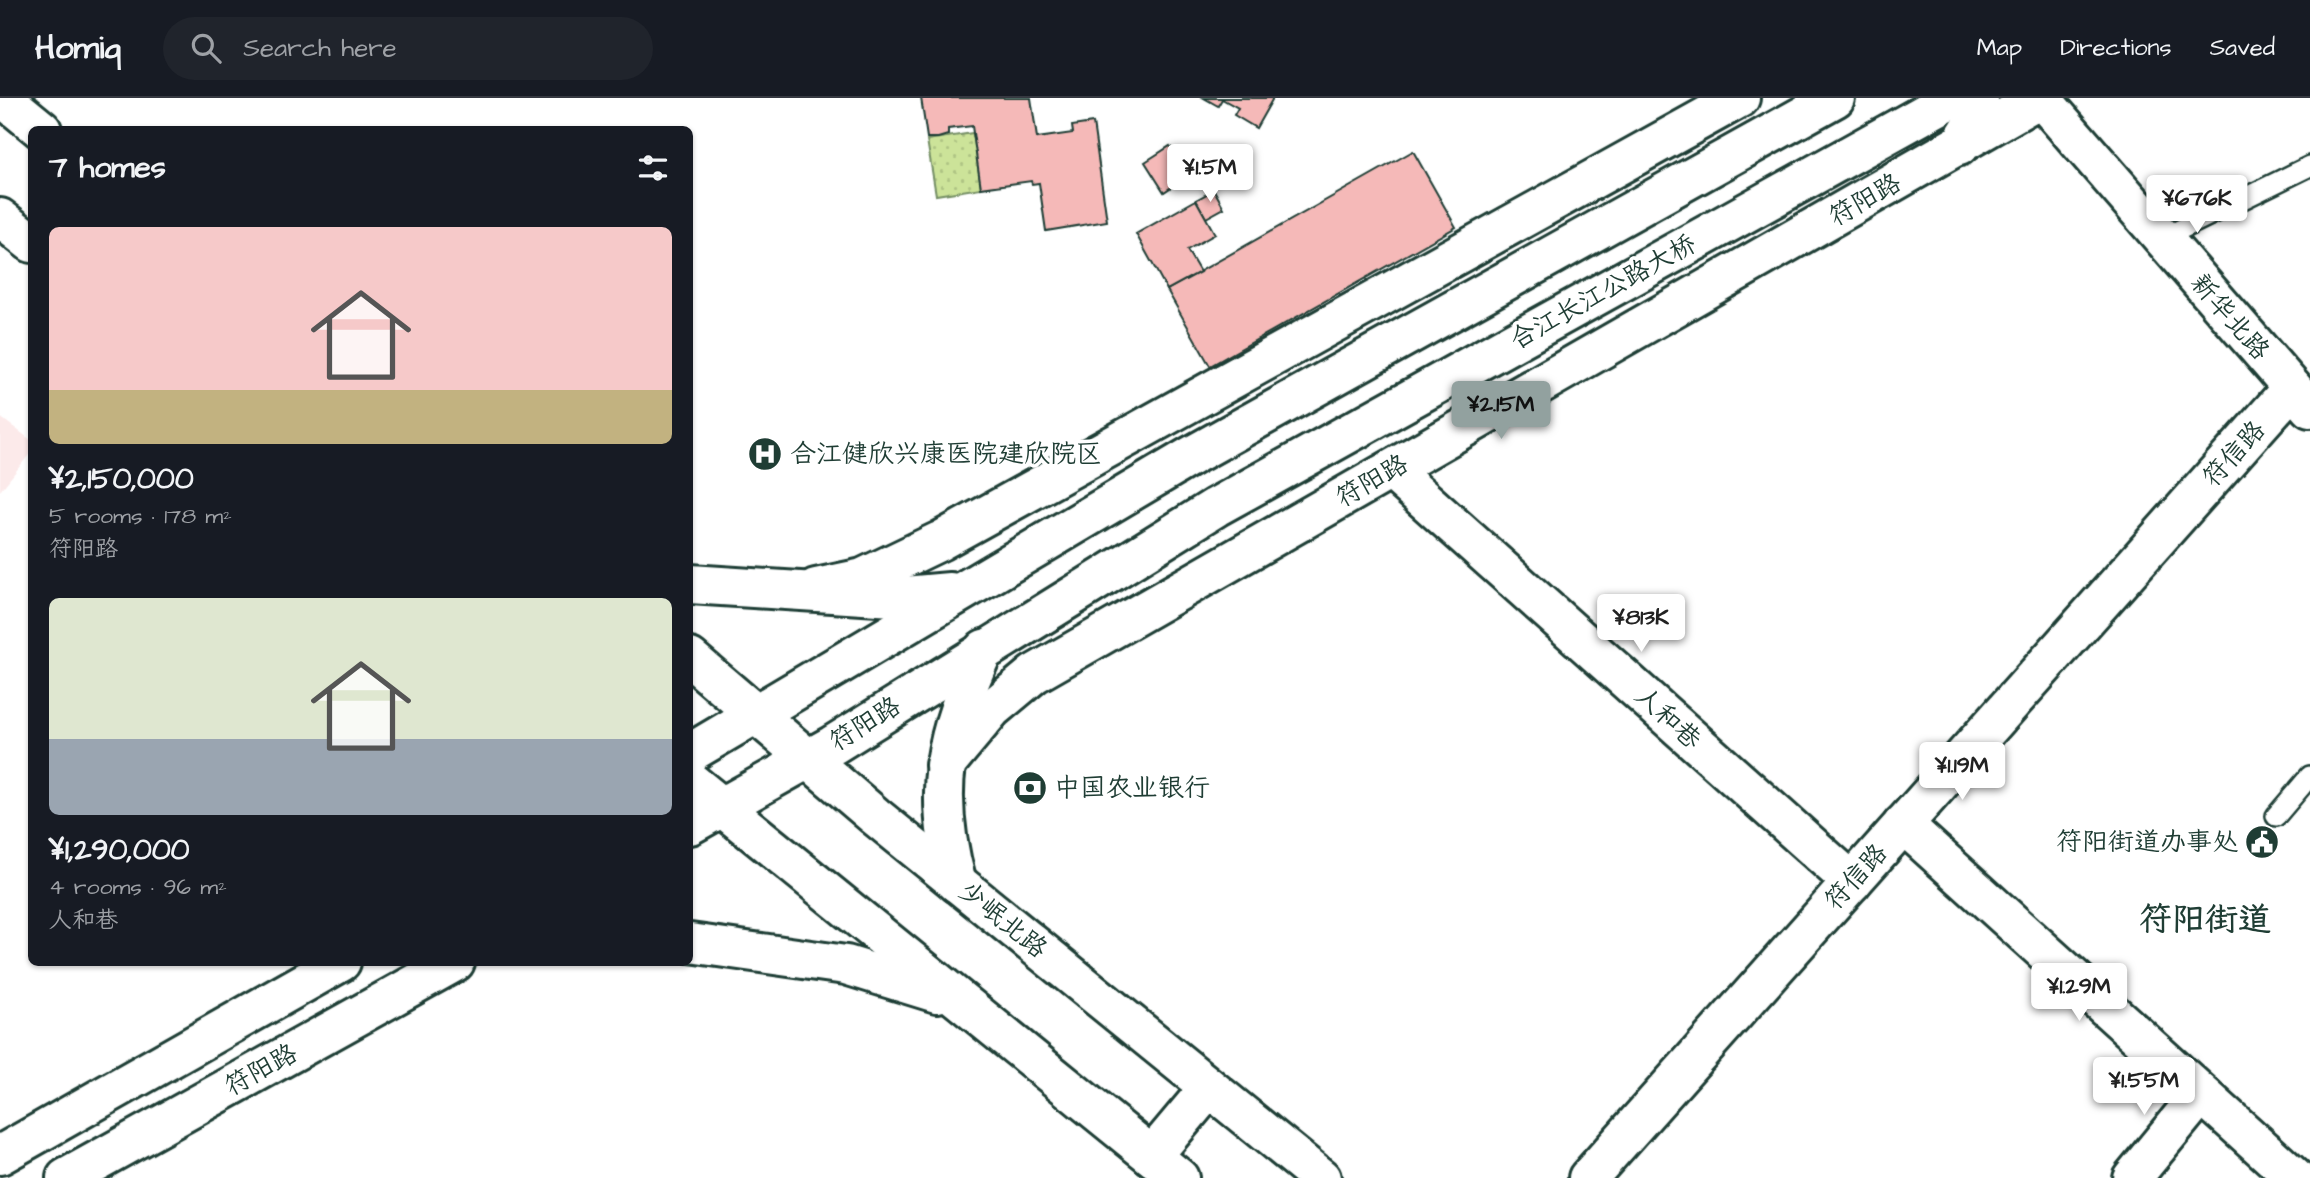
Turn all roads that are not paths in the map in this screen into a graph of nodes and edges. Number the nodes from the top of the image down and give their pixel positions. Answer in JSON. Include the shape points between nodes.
{"nodes":[{"id":1,"x":3,"y":98,"type":"edge"},
{"id":2,"x":1740,"y":98,"type":"edge"},
{"id":3,"x":1835,"y":98,"type":"edge"},
{"id":4,"x":1953,"y":98,"type":"edge"},
{"id":5,"x":1979,"y":98,"type":"edge"},
{"id":6,"x":2041,"y":98,"type":"edge"},
{"id":7,"x":37,"y":126,"type":"edge"},
{"id":8,"x":1959,"y":146,"type":"junction"},
{"id":9,"x":2310,"y":166,"type":"edge"},
{"id":10,"x":0,"y":218,"type":"edge"},
{"id":11,"x":2161,"y":239,"type":"junction"},
{"id":12,"x":28,"y":240,"type":"edge"},
{"id":13,"x":2301,"y":398,"type":"edge"},
{"id":14,"x":1391,"y":470,"type":"junction"},
{"id":15,"x":1216,"y":507,"type":"joint"},
{"id":16,"x":693,"y":583,"type":"edge"},
{"id":17,"x":799,"y":592,"type":"junction"},
{"id":18,"x":960,"y":592,"type":"junction"},
{"id":19,"x":984,"y":649,"type":"junction"},
{"id":20,"x":693,"y":661,"type":"edge"},
{"id":21,"x":754,"y":714,"type":"junction"},
{"id":22,"x":693,"y":751,"type":"edge"},
{"id":23,"x":808,"y":759,"type":"junction"},
{"id":24,"x":945,"y":765,"type":"junction"},
{"id":25,"x":2310,"y":776,"type":"edge"},
{"id":26,"x":693,"y":788,"type":"edge"},
{"id":27,"x":705,"y":815,"type":"edge"},
{"id":28,"x":2276,"y":816,"type":"dead end"},
{"id":29,"x":1903,"y":824,"type":"junction"},
{"id":30,"x":1852,"y":882,"type":"junction"},
{"id":31,"x":957,"y":883,"type":"junction"},
{"id":32,"x":693,"y":943,"type":"edge"},
{"id":33,"x":334,"y":966,"type":"edge"},
{"id":34,"x":448,"y":966,"type":"edge"},
{"id":35,"x":961,"y":1002,"type":"junction"},
{"id":36,"x":1209,"y":1088,"type":"junction"},
{"id":37,"x":2201,"y":1094,"type":"junction"},
{"id":38,"x":0,"y":1155,"type":"edge"},
{"id":39,"x":1165,"y":1167,"type":"edge"},
{"id":40,"x":66,"y":1178,"type":"edge"},
{"id":41,"x":1321,"y":1178,"type":"edge"},
{"id":42,"x":1587,"y":1178,"type":"edge"},
{"id":43,"x":2132,"y":1178,"type":"edge"},
{"id":44,"x":2295,"y":1178,"type":"edge"}],
"edges":[{"from":1,"to":7,"type":"main road"},
{"from":2,"to":17,"type":"main road","via":[[940,541],[863,578]]},
{"from":3,"to":18,"type":"main road","via":[[1191,456]]},
{"from":4,"to":15,"type":"main road","name":"合江长江公路大桥"},
{"from":5,"to":8,"type":"main road","via":[[1976,118]]},
{"from":6,"to":8,"type":"main road","name":"符阳路"},
{"from":6,"to":11,"type":"main road","name":"新华北路"},
{"from":8,"to":14,"type":"main road","name":"符阳路"},
{"from":9,"to":11,"type":"lane"},
{"from":10,"to":12,"type":"main road"},
{"from":11,"to":13,"type":"main road","name":"新华北路"},
{"from":13,"to":29,"type":"main road","name":"符信路"},
{"from":14,"to":24,"type":"main road","name":"符阳路","via":[[1034,674],[992,709]]},
{"from":14,"to":30,"type":"main road","name":"人和巷"},
{"from":15,"to":19,"type":"main road","name":"符阳路"},
{"from":16,"to":17,"type":"main road"},
{"from":17,"to":18,"type":"main road","via":[[894,597]]},
{"from":18,"to":21,"type":"main road"},
{"from":19,"to":23,"type":"main road","name":"符阳路"},
{"from":19,"to":24,"type":"main road","via":[[965,693]]},
{"from":20,"to":21,"type":"main road","name":"少岷北路"},
{"from":21,"to":22,"type":"main road"},
{"from":21,"to":23,"type":"main road","name":"少岷北路"},
{"from":23,"to":27,"type":"main road","name":"符阳路"},
{"from":23,"to":31,"type":"main road","name":"少岷北路"},
{"from":24,"to":31,"type":"main road","via":[[945,839]]},
{"from":25,"to":28,"type":"lane"},
{"from":26,"to":27,"type":"main road"},
{"from":27,"to":35,"type":"main road"},
{"from":29,"to":30,"type":"main road","name":"符信路"},
{"from":29,"to":37,"type":"main road"},
{"from":30,"to":42,"type":"main road","name":"符信路"},
{"from":31,"to":36,"type":"main road","name":"少岷北路"},
{"from":32,"to":35,"type":"main road","via":[[846,965]]},
{"from":33,"to":38,"type":"main road","name":"符阳路"},
{"from":34,"to":40,"type":"main road","name":"符阳路"},
{"from":35,"to":39,"type":"main road"},
{"from":36,"to":39,"type":"main road"},
{"from":36,"to":41,"type":"main road","name":"少岷北路"},
{"from":37,"to":43,"type":"main road"},
{"from":37,"to":44,"type":"main road"}]}
